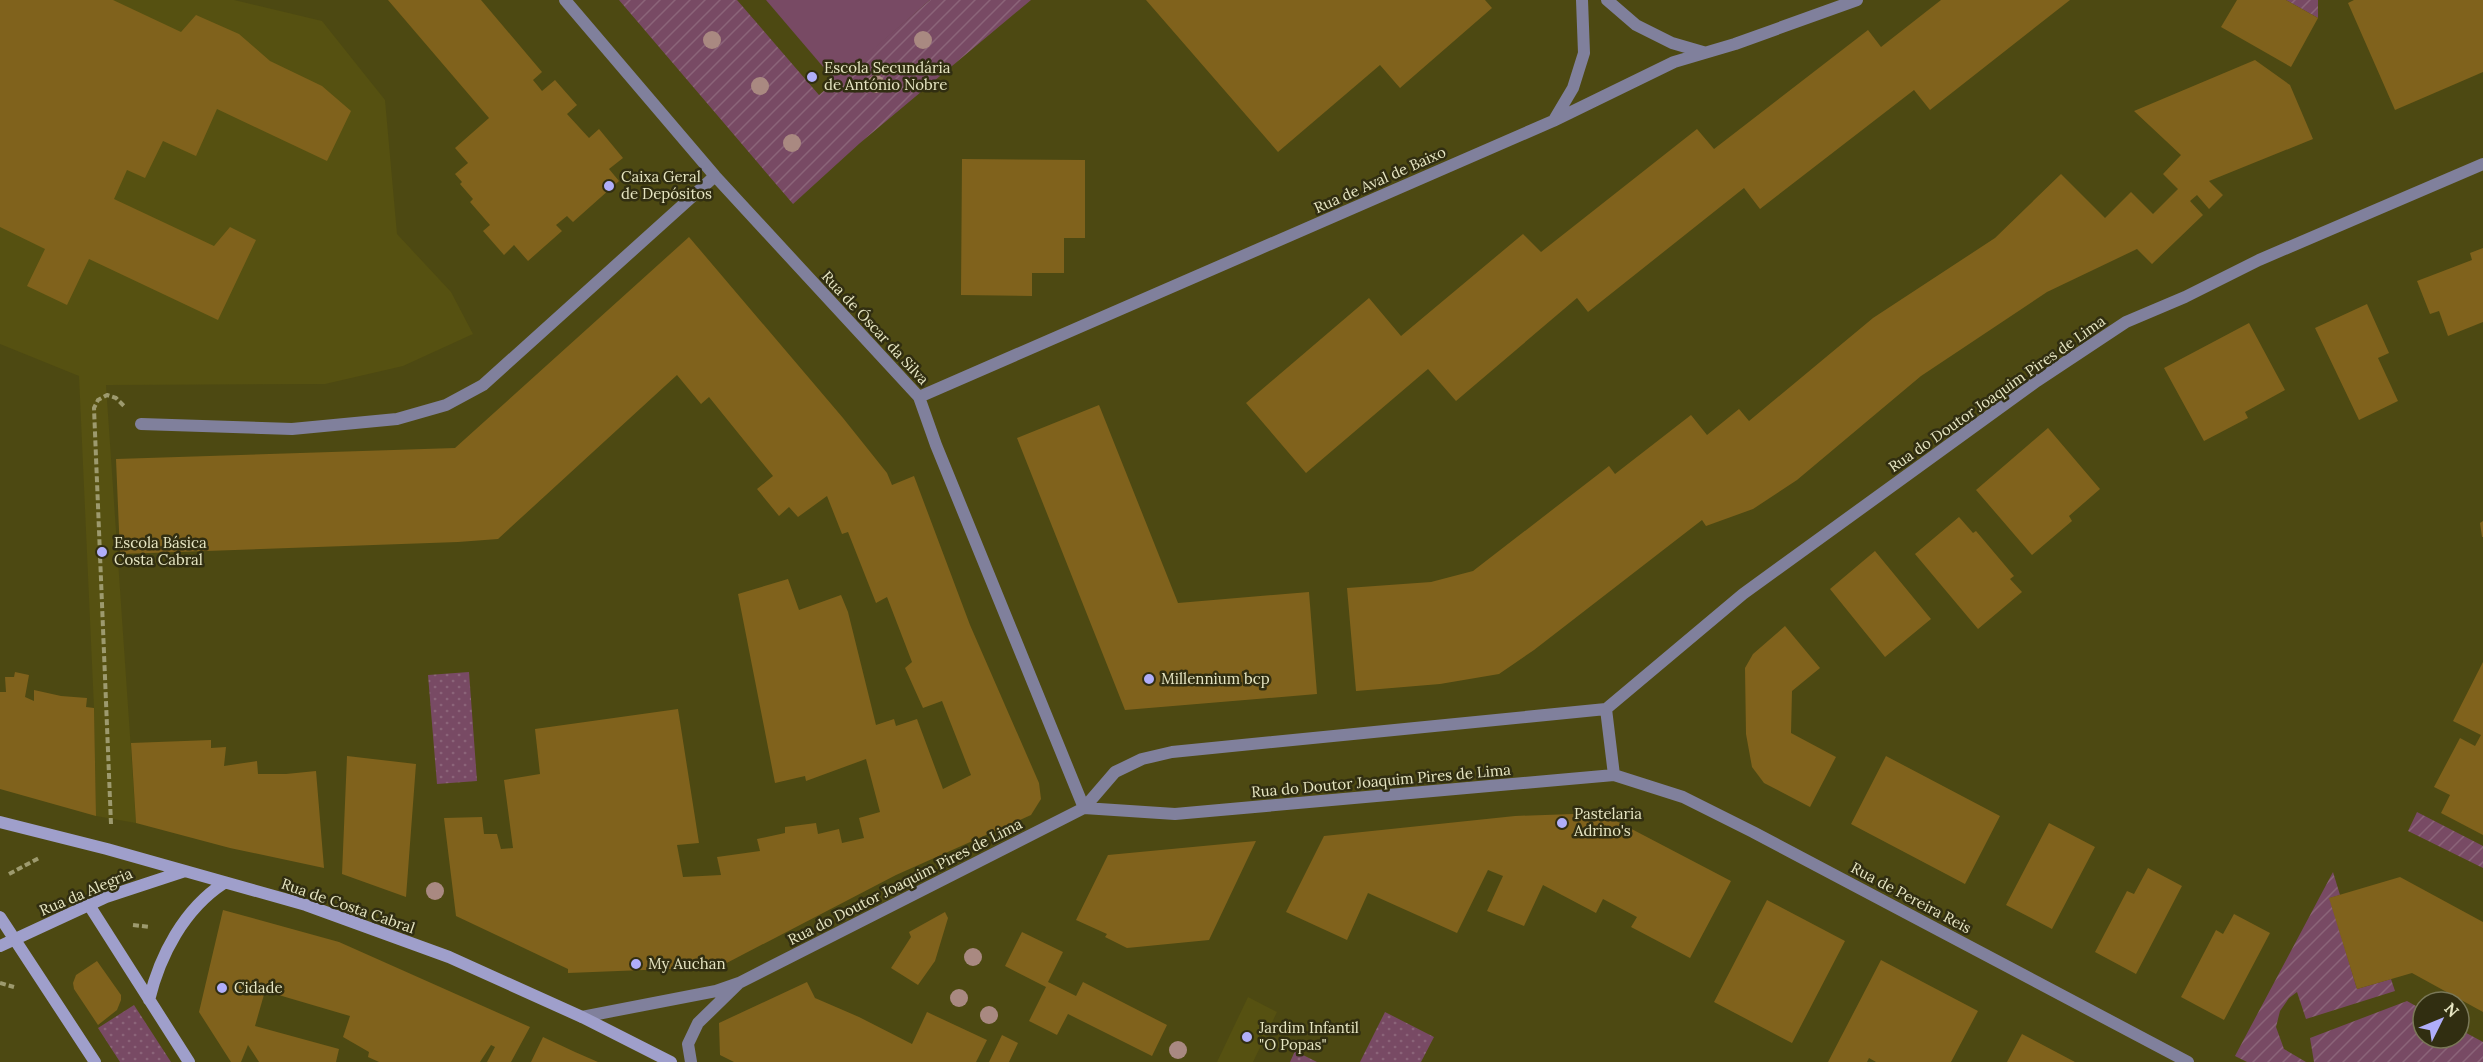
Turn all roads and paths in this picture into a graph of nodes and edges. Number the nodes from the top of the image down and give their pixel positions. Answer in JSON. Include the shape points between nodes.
{"nodes":[{"id":1,"x":565,"y":0,"type":"edge"},
{"id":2,"x":1582,"y":0,"type":"edge"},
{"id":3,"x":1607,"y":0,"type":"edge"},
{"id":4,"x":1857,"y":0,"type":"edge"},
{"id":5,"x":1703,"y":52,"type":"junction"},
{"id":6,"x":1553,"y":121,"type":"junction"},
{"id":7,"x":2483,"y":164,"type":"edge"},
{"id":8,"x":715,"y":176,"type":"junction"},
{"id":9,"x":919,"y":397,"type":"junction"},
{"id":10,"x":141,"y":424,"type":"joint"},
{"id":11,"x":1606,"y":709,"type":"junction"},
{"id":12,"x":1614,"y":774,"type":"junction"},
{"id":13,"x":1084,"y":808,"type":"junction"},
{"id":14,"x":0,"y":822,"type":"edge"},
{"id":15,"x":111,"y":824,"type":"dead end"},
{"id":16,"x":47,"y":853,"type":"dead end"},
{"id":17,"x":186,"y":871,"type":"junction"},
{"id":18,"x":9,"y":874,"type":"dead end"},
{"id":19,"x":224,"y":884,"type":"junction"},
{"id":20,"x":89,"y":905,"type":"junction"},
{"id":21,"x":0,"y":917,"type":"edge"},
{"id":22,"x":133,"y":925,"type":"dead end"},
{"id":23,"x":157,"y":928,"type":"dead end"},
{"id":24,"x":15,"y":939,"type":"junction"},
{"id":25,"x":0,"y":946,"type":"edge"},
{"id":26,"x":739,"y":983,"type":"junction"},
{"id":27,"x":149,"y":1000,"type":"junction"},
{"id":28,"x":582,"y":1017,"type":"junction"},
{"id":29,"x":95,"y":1062,"type":"edge"},
{"id":30,"x":189,"y":1062,"type":"edge"},
{"id":31,"x":671,"y":1062,"type":"edge"},
{"id":32,"x":691,"y":1062,"type":"edge"},
{"id":33,"x":2188,"y":1062,"type":"edge"}],
"edges":[{"from":1,"to":8,"type":"street","name":"Rua de Óscar da Silva"},
{"from":2,"to":6,"type":"street","via":[[1584,53],[1573,88]]},
{"from":3,"to":5,"type":"street","via":[[1636,25],[1672,43]]},
{"from":4,"to":5,"type":"street","name":"Rua de Aval de Baixo"},
{"from":5,"to":6,"type":"street","name":"Rua de Aval de Baixo","via":[[1674,62]]},
{"from":6,"to":9,"type":"street","name":"Rua de Aval de Baixo"},
{"from":7,"to":11,"type":"street","name":"Rua do Doutor Joaquim Pires de Lima","via":[[2126,322],[2037,381],[1743,594]]},
{"from":8,"to":9,"type":"street","name":"Rua de Óscar da Silva"},
{"from":8,"to":10,"type":"street","via":[[483,385],[446,405],[397,419],[292,429]]},
{"from":9,"to":13,"type":"street","name":"Rua de Óscar da Silva"},
{"from":10,"to":15,"type":"path","via":[[116,398],[107,395],[94,408]]},
{"from":11,"to":12,"type":"street"},
{"from":11,"to":13,"type":"street","name":"Rua do Doutor Joaquim Pires de Lima","via":[[1172,752],[1142,759],[1115,772]]},
{"from":12,"to":13,"type":"street","name":"Rua do Doutor Joaquim Pires de Lima","via":[[1175,814]]},
{"from":12,"to":33,"type":"street","name":"Rua de Pereira Reis","via":[[1683,797],[1753,832]]},
{"from":13,"to":26,"type":"street","name":"Rua do Doutor Joaquim Pires de Lima"},
{"from":14,"to":17,"type":"main road","name":"Rua de Costa Cabral"},
{"from":16,"to":18,"type":"path"},
{"from":17,"to":19,"type":"main road","name":"Rua de Costa Cabral"},
{"from":17,"to":20,"type":"main road","name":"Rua da Alegria"},
{"from":19,"to":27,"type":"main road","via":[[193,911],[163,956]]},
{"from":19,"to":28,"type":"main road","name":"Rua de Costa Cabral","via":[[306,905],[448,957]]},
{"from":20,"to":24,"type":"main road","name":"Rua da Alegria"},
{"from":20,"to":27,"type":"main road"},
{"from":21,"to":24,"type":"main road"},
{"from":22,"to":23,"type":"path"},
{"from":24,"to":25,"type":"main road","name":"Rua da Alegria"},
{"from":24,"to":29,"type":"main road"},
{"from":26,"to":28,"type":"street","name":"Rua do Doutor Joaquim Pires de Lima"},
{"from":26,"to":32,"type":"street","name":"Rua do Doutor Joaquim Pires de Lima","via":[[698,1023],[688,1044]]},
{"from":27,"to":30,"type":"main road"},
{"from":28,"to":31,"type":"main road","name":"Rua de Costa Cabral"}]}
